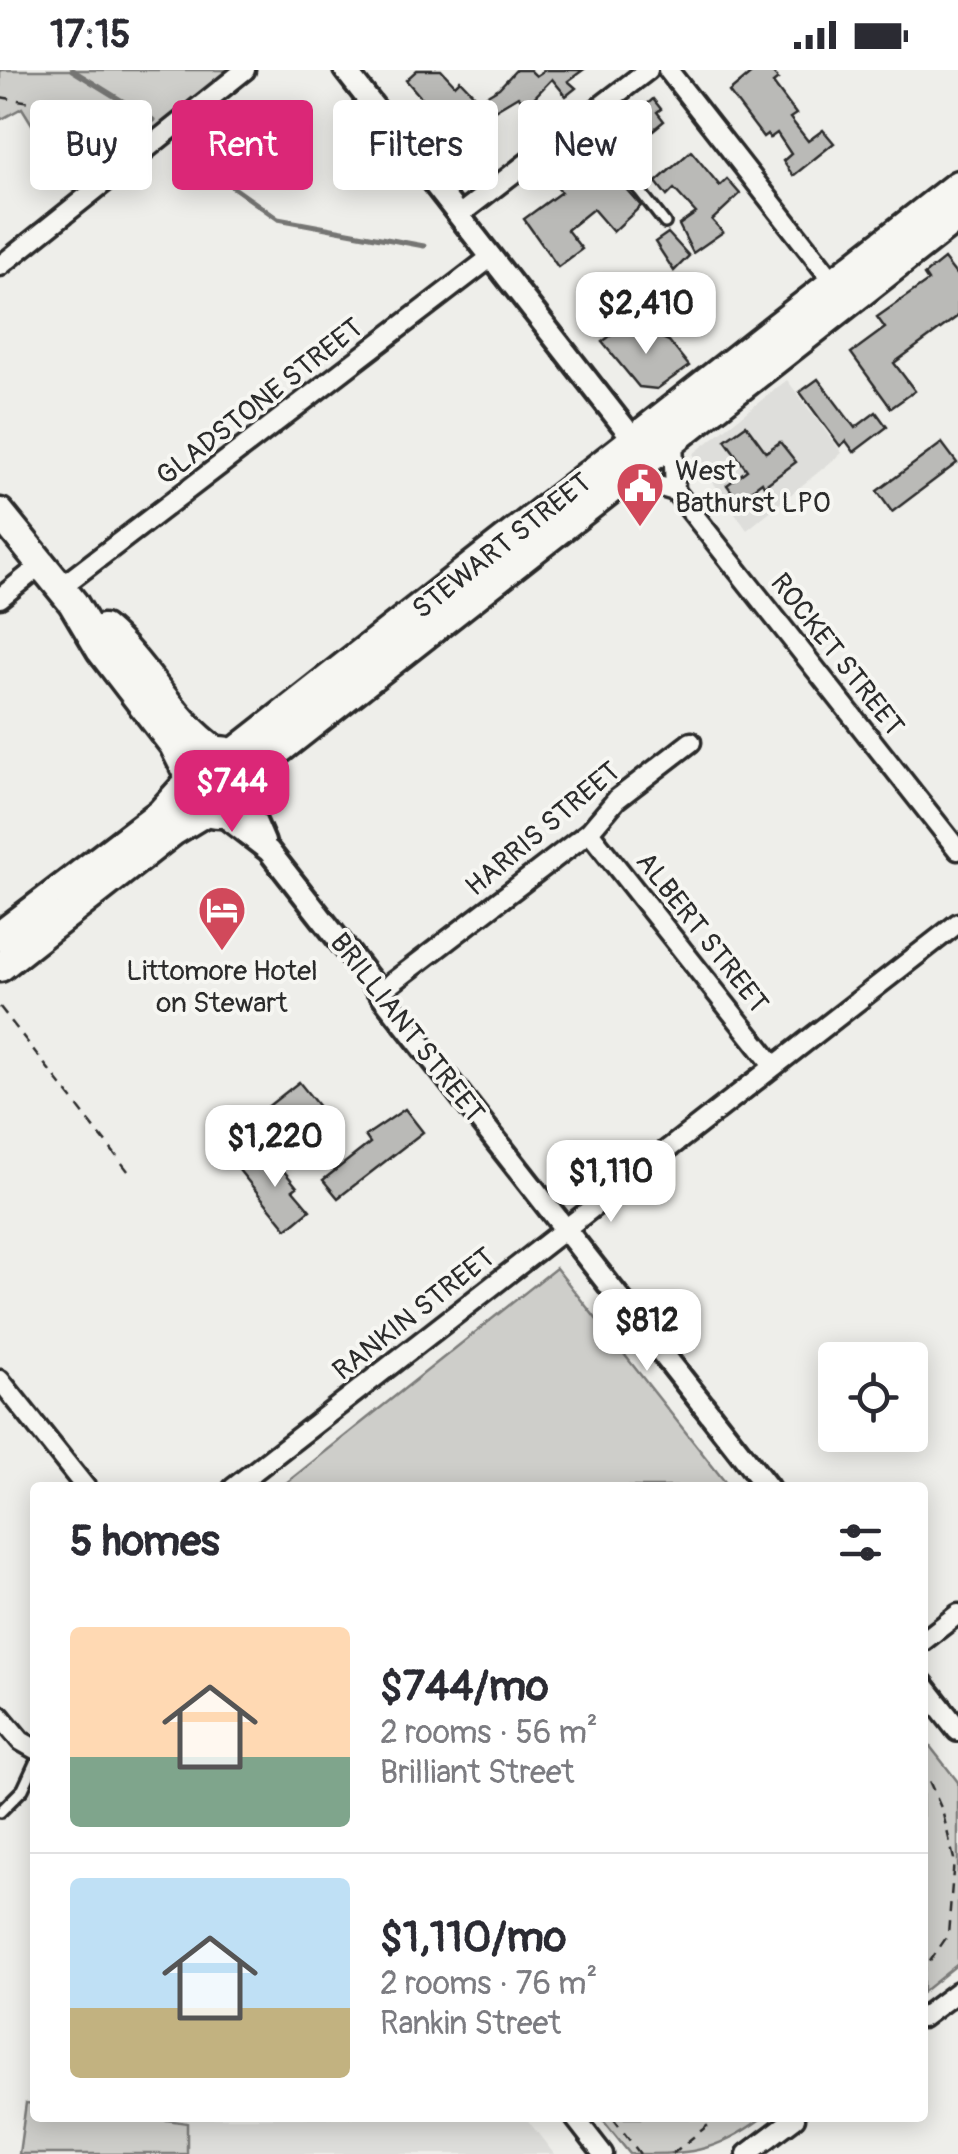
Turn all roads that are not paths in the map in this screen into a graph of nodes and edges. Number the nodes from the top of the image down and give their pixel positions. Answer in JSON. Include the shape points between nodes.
{"nodes":[{"id":1,"x":246,"y":70,"type":"edge"},
{"id":2,"x":345,"y":70,"type":"edge"},
{"id":3,"x":648,"y":70,"type":"edge"},
{"id":4,"x":668,"y":70,"type":"edge"},
{"id":5,"x":610,"y":100,"type":"edge"},
{"id":6,"x":518,"y":170,"type":"edge"},
{"id":7,"x":958,"y":185,"type":"edge"},
{"id":8,"x":639,"y":190,"type":"edge"},
{"id":9,"x":459,"y":215,"type":"junction"},
{"id":10,"x":958,"y":216,"type":"edge"},
{"id":11,"x":665,"y":223,"type":"dead end"},
{"id":12,"x":490,"y":258,"type":"junction"},
{"id":13,"x":0,"y":266,"type":"edge"},
{"id":14,"x":842,"y":292,"type":"junction"},
{"id":15,"x":673,"y":440,"type":"junction"},
{"id":16,"x":642,"y":450,"type":"junction"},
{"id":17,"x":627,"y":477,"type":"junction"},
{"id":18,"x":675,"y":491,"type":"junction"},
{"id":19,"x":0,"y":513,"type":"edge"},
{"id":20,"x":41,"y":565,"type":"junction"},
{"id":21,"x":67,"y":595,"type":"junction"},
{"id":22,"x":0,"y":598,"type":"edge"},
{"id":23,"x":691,"y":742,"type":"dead end"},
{"id":24,"x":224,"y":754,"type":"junction"},
{"id":25,"x":188,"y":779,"type":"junction"},
{"id":26,"x":247,"y":788,"type":"junction"},
{"id":27,"x":213,"y":812,"type":"junction"},
{"id":28,"x":589,"y":832,"type":"junction"},
{"id":29,"x":958,"y":850,"type":"edge"},
{"id":30,"x":269,"y":852,"type":"junction"},
{"id":31,"x":958,"y":922,"type":"edge"},
{"id":32,"x":0,"y":936,"type":"edge"},
{"id":33,"x":0,"y":967,"type":"edge"},
{"id":34,"x":380,"y":992,"type":"junction"},
{"id":35,"x":774,"y":1066,"type":"junction"},
{"id":36,"x":566,"y":1230,"type":"junction"},
{"id":37,"x":0,"y":1380,"type":"edge"},
{"id":38,"x":81,"y":1482,"type":"edge"},
{"id":39,"x":241,"y":1482,"type":"edge"},
{"id":40,"x":763,"y":1482,"type":"edge"},
{"id":41,"x":958,"y":1614,"type":"edge"},
{"id":42,"x":928,"y":1637,"type":"edge"},
{"id":43,"x":928,"y":1692,"type":"edge"},
{"id":44,"x":0,"y":1716,"type":"edge"},
{"id":45,"x":958,"y":1730,"type":"edge"},
{"id":46,"x":30,"y":1746,"type":"edge"},
{"id":47,"x":30,"y":1773,"type":"edge"},
{"id":48,"x":0,"y":1812,"type":"edge"},
{"id":49,"x":958,"y":1991,"type":"edge"},
{"id":50,"x":928,"y":2014,"type":"edge"},
{"id":51,"x":578,"y":2122,"type":"edge"},
{"id":52,"x":789,"y":2122,"type":"edge"},
{"id":53,"x":604,"y":2154,"type":"edge"},
{"id":54,"x":748,"y":2154,"type":"edge"}],
"edges":[{"from":1,"to":13,"type":"street"},
{"from":2,"to":9,"type":"street"},
{"from":3,"to":5,"type":"street"},
{"from":4,"to":14,"type":"street"},
{"from":6,"to":9,"type":"street"},
{"from":7,"to":14,"type":"highway","name":"STEWART STREET"},
{"from":8,"to":11,"type":"lane"},
{"from":9,"to":12,"type":"street"},
{"from":10,"to":14,"type":"highway","name":"STEWART STREET"},
{"from":12,"to":16,"type":"street"},
{"from":12,"to":21,"type":"street","name":"GLADSTONE STREET"},
{"from":14,"to":15,"type":"highway","name":"STEWART STREET"},
{"from":14,"to":16,"type":"highway","name":"STEWART STREET"},
{"from":15,"to":16,"type":"highway","name":"STEWART STREET"},
{"from":15,"to":18,"type":"street"},
{"from":16,"to":17,"type":"highway","name":"STEWART STREET"},
{"from":16,"to":24,"type":"highway","name":"STEWART STREET"},
{"from":17,"to":18,"type":"street"},
{"from":17,"to":26,"type":"highway","name":"STEWART STREET","via":[[267,758]]},
{"from":18,"to":29,"type":"street","name":"ROCKET STREET"},
{"from":19,"to":20,"type":"highway"},
{"from":20,"to":21,"type":"highway"},
{"from":20,"to":22,"type":"street"},
{"from":21,"to":24,"type":"highway","via":[[116,639],[179,721]]},
{"from":21,"to":25,"type":"highway","via":[[174,745]]},
{"from":23,"to":28,"type":"street","name":"HARRIS STREET"},
{"from":24,"to":25,"type":"highway","via":[[198,759]]},
{"from":24,"to":26,"type":"highway","via":[[243,764]]},
{"from":25,"to":27,"type":"highway","via":[[194,801]]},
{"from":25,"to":32,"type":"highway","via":[[161,813]]},
{"from":26,"to":27,"type":"highway","via":[[232,810]]},
{"from":26,"to":30,"type":"street","name":"BRILLIANT STREET"},
{"from":27,"to":30,"type":"street","name":"BRILLIANT STREET"},
{"from":27,"to":33,"type":"highway","via":[[173,831]]},
{"from":28,"to":34,"type":"street","name":"HARRIS STREET"},
{"from":28,"to":35,"type":"street","name":"ALBERT STREET"},
{"from":30,"to":34,"type":"street","name":"BRILLIANT STREET"},
{"from":31,"to":35,"type":"street","name":"RANKIN STREET"},
{"from":34,"to":36,"type":"street","name":"BRILLIANT STREET"},
{"from":35,"to":36,"type":"street","name":"RANKIN STREET"},
{"from":36,"to":39,"type":"street","name":"RANKIN STREET"},
{"from":36,"to":40,"type":"street","name":"BRILLIANT STREET"},
{"from":37,"to":38,"type":"street"},
{"from":41,"to":42,"type":"street"},
{"from":43,"to":45,"type":"street"},
{"from":44,"to":46,"type":"street"},
{"from":47,"to":48,"type":"lane"},
{"from":49,"to":50,"type":"street"},
{"from":51,"to":53,"type":"street"},
{"from":52,"to":54,"type":"street"}]}
